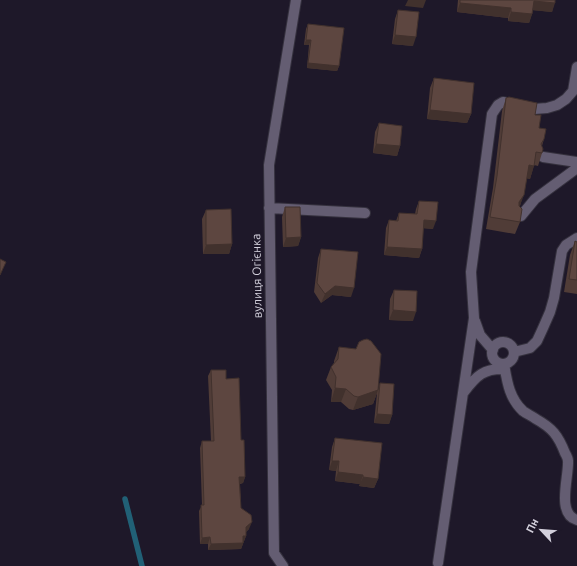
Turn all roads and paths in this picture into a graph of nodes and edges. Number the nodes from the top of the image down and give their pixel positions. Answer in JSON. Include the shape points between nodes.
{"nodes":[{"id":1,"x":296,"y":0,"type":"edge"},
{"id":2,"x":577,"y":67,"type":"edge"},
{"id":3,"x":543,"y":156,"type":"edge"},
{"id":4,"x":577,"y":162,"type":"edge"},
{"id":5,"x":577,"y":168,"type":"edge"},
{"id":6,"x":269,"y":208,"type":"junction"},
{"id":7,"x":365,"y":213,"type":"dead end"},
{"id":8,"x":521,"y":216,"type":"edge"},
{"id":9,"x":577,"y":238,"type":"edge"},
{"id":10,"x":474,"y":318,"type":"junction"},
{"id":11,"x":493,"y":350,"type":"junction"},
{"id":12,"x":514,"y":352,"type":"junction"},
{"id":13,"x":505,"y":366,"type":"junction"},
{"id":14,"x":463,"y":393,"type":"junction"},
{"id":15,"x":577,"y":520,"type":"edge"},
{"id":16,"x":438,"y":563,"type":"dead end"},
{"id":17,"x":283,"y":566,"type":"edge"}],
"edges":[{"from":1,"to":6,"type":"street","name":"вулиця Огієнка","via":[[269,166]]},
{"from":2,"to":10,"type":"street","via":[[573,91],[557,105],[534,109],[503,102],[492,114],[471,272]]},
{"from":3,"to":4,"type":"street"},
{"from":5,"to":8,"type":"street","via":[[534,198]]},
{"from":6,"to":7,"type":"street"},
{"from":6,"to":17,"type":"street","name":"вулиця Огієнка","via":[[274,553]]},
{"from":9,"to":12,"type":"street","via":[[562,251],[550,312],[537,341],[530,348]]},
{"from":10,"to":11,"type":"street","via":[[480,335]]},
{"from":10,"to":14,"type":"street"},
{"from":11,"to":12,"type":"street","via":[[504,342],[509,343]]},
{"from":11,"to":13,"type":"street","via":[[494,359]]},
{"from":12,"to":13,"type":"street","via":[[514,356]]},
{"from":13,"to":14,"type":"street","via":[[482,372]]},
{"from":13,"to":15,"type":"street","via":[[512,398],[523,411],[552,429],[562,445],[568,460],[566,509],[573,519]]},
{"from":14,"to":16,"type":"street"}]}
